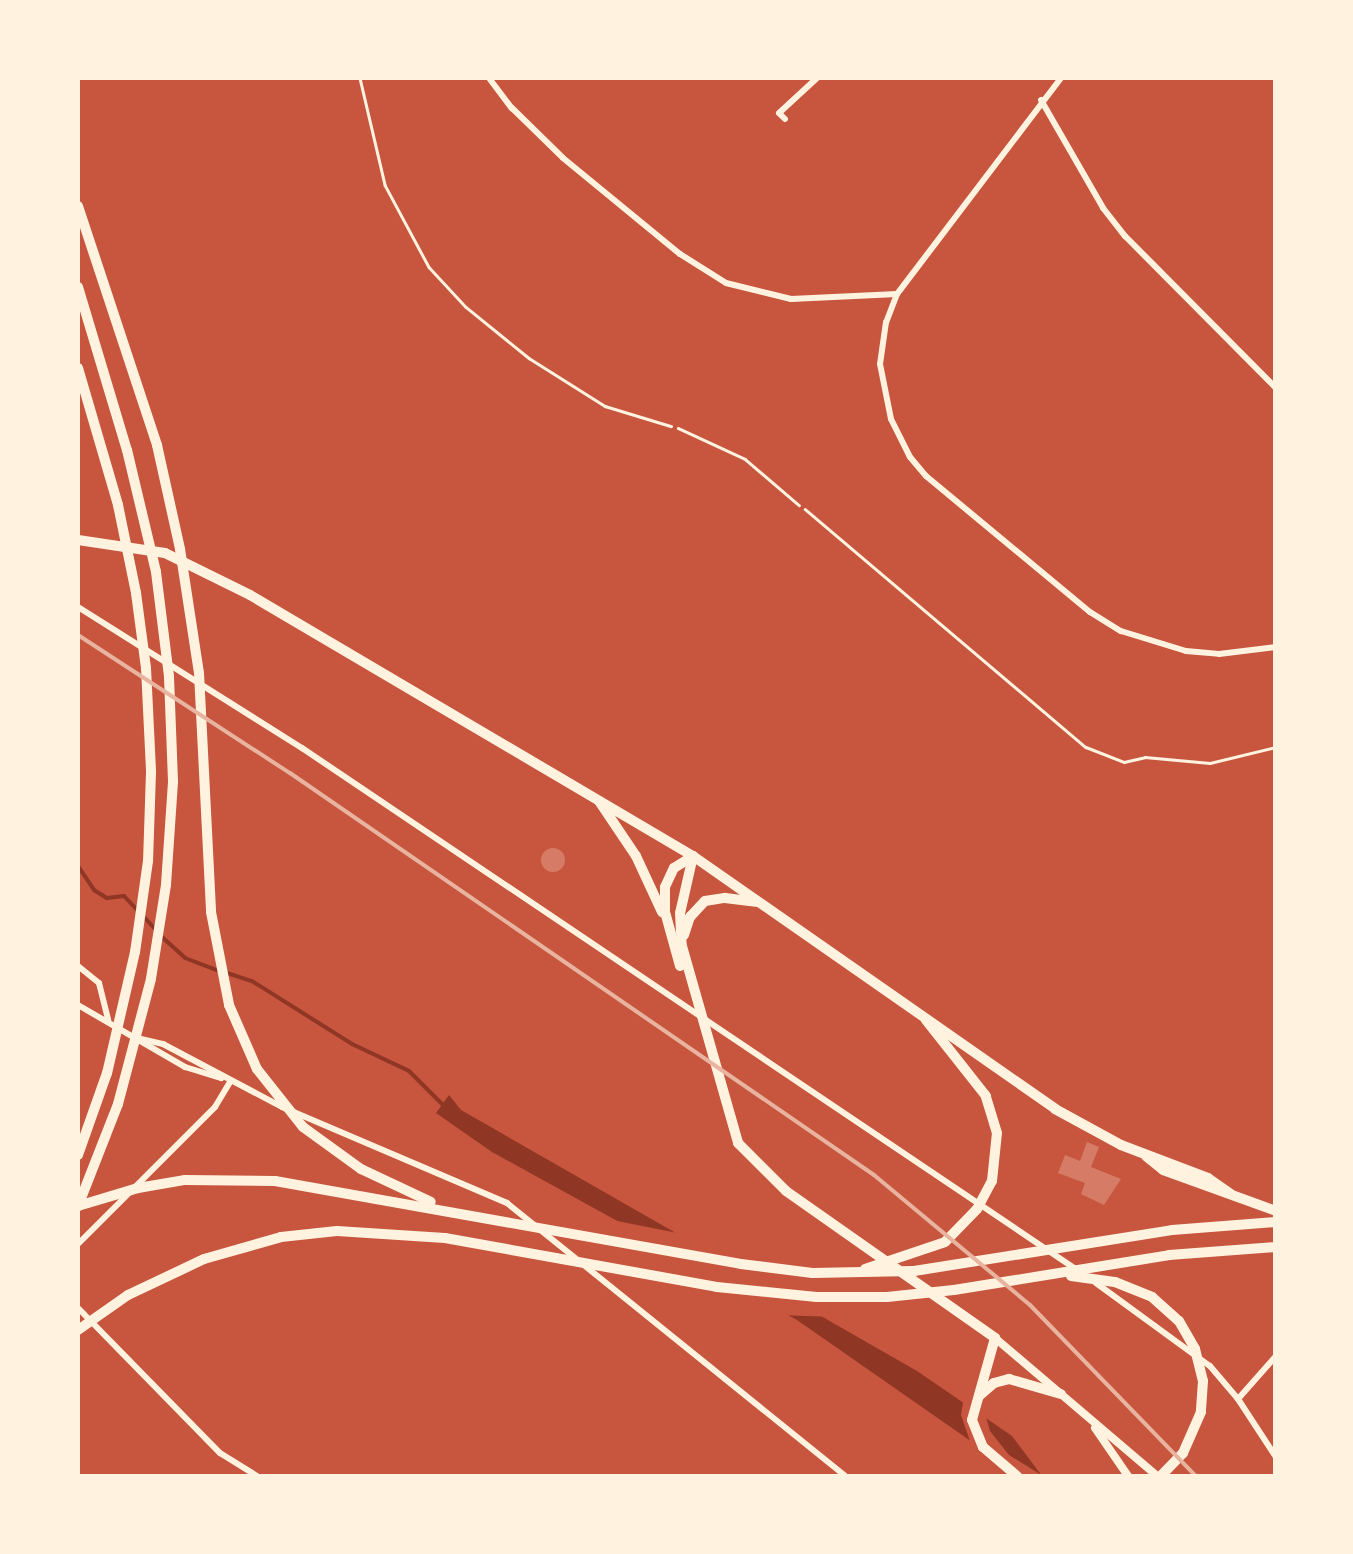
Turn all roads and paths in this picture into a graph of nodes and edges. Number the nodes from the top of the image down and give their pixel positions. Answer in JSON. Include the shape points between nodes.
{"nodes":[{"id":1,"x":360,"y":78,"type":"edge"},
{"id":2,"x":488,"y":78,"type":"edge"},
{"id":3,"x":817,"y":78,"type":"edge"},
{"id":4,"x":1061,"y":78,"type":"edge"},
{"id":5,"x":1041,"y":100,"type":"junction"},
{"id":6,"x":786,"y":119,"type":"dead end"},
{"id":7,"x":78,"y":206,"type":"edge"},
{"id":8,"x":78,"y":287,"type":"edge"},
{"id":9,"x":897,"y":294,"type":"junction"},
{"id":10,"x":78,"y":368,"type":"edge"},
{"id":11,"x":1276,"y":388,"type":"edge"},
{"id":12,"x":678,"y":428,"type":"joint"},
{"id":13,"x":800,"y":505,"type":"joint"},
{"id":14,"x":78,"y":540,"type":"edge"},
{"id":15,"x":78,"y":607,"type":"edge"},
{"id":16,"x":1276,"y":648,"type":"edge"},
{"id":17,"x":1276,"y":748,"type":"edge"},
{"id":18,"x":596,"y":796,"type":"junction"},
{"id":19,"x":692,"y":856,"type":"junction"},
{"id":20,"x":763,"y":904,"type":"junction"},
{"id":21,"x":668,"y":920,"type":"junction"},
{"id":22,"x":682,"y":946,"type":"junction"},
{"id":23,"x":78,"y":966,"type":"edge"},
{"id":24,"x":691,"y":990,"type":"junction"},
{"id":25,"x":78,"y":1004,"type":"edge"},
{"id":26,"x":926,"y":1020,"type":"junction"},
{"id":27,"x":108,"y":1021,"type":"junction"},
{"id":28,"x":230,"y":1082,"type":"junction"},
{"id":29,"x":78,"y":1156,"type":"edge"},
{"id":30,"x":78,"y":1207,"type":"edge"},
{"id":31,"x":445,"y":1209,"type":"junction"},
{"id":32,"x":1276,"y":1212,"type":"edge"},
{"id":33,"x":1276,"y":1222,"type":"edge"},
{"id":34,"x":78,"y":1244,"type":"edge"},
{"id":35,"x":1276,"y":1247,"type":"edge"},
{"id":36,"x":850,"y":1273,"type":"junction"},
{"id":37,"x":1060,"y":1274,"type":"junction"},
{"id":38,"x":78,"y":1308,"type":"edge"},
{"id":39,"x":78,"y":1330,"type":"edge"},
{"id":40,"x":996,"y":1338,"type":"junction"},
{"id":41,"x":1276,"y":1356,"type":"edge"},
{"id":42,"x":1061,"y":1394,"type":"junction"},
{"id":43,"x":1238,"y":1399,"type":"junction"},
{"id":44,"x":974,"y":1401,"type":"junction"},
{"id":45,"x":1093,"y":1424,"type":"junction"},
{"id":46,"x":1276,"y":1457,"type":"edge"},
{"id":47,"x":257,"y":1476,"type":"edge"},
{"id":48,"x":845,"y":1476,"type":"edge"},
{"id":49,"x":1017,"y":1476,"type":"edge"},
{"id":50,"x":1128,"y":1476,"type":"edge"},
{"id":51,"x":1157,"y":1476,"type":"edge"}],
"edges":[{"from":1,"to":12,"type":"path","via":[[385,186],[429,267],[529,358],[605,406]]},
{"from":2,"to":9,"type":"street","via":[[563,158],[726,283],[791,299]]},
{"from":3,"to":6,"type":"street","via":[[780,113]]},
{"from":4,"to":5,"type":"street"},
{"from":5,"to":9,"type":"street"},
{"from":5,"to":11,"type":"street","via":[[1125,236]]},
{"from":7,"to":31,"type":"main road","via":[[157,445],[180,549],[199,673],[210,912],[235,1022],[257,1069],[303,1127],[361,1170]]},
{"from":8,"to":30,"type":"main road","via":[[153,559],[169,676],[173,782],[151,979],[118,1104]]},
{"from":9,"to":16,"type":"street","via":[[881,343],[881,374],[899,438],[926,476],[1122,631],[1186,651]]},
{"from":10,"to":29,"type":"main road","via":[[136,593],[151,772],[144,895],[130,978]]},
{"from":12,"to":13,"type":"lane","via":[[745,460]]},
{"from":13,"to":17,"type":"path","via":[[1086,747],[1124,762],[1145,757],[1210,763]]},
{"from":14,"to":18,"type":"main road","via":[[152,550],[200,568]]},
{"from":15,"to":43,"type":"street","via":[[302,748],[1110,1292],[1192,1350]]},
{"from":18,"to":19,"type":"main road"},
{"from":18,"to":21,"type":"main road"},
{"from":19,"to":20,"type":"main road"},
{"from":19,"to":21,"type":"main road","via":[[667,879]]},
{"from":19,"to":22,"type":"main road","via":[[680,913]]},
{"from":20,"to":22,"type":"main road","via":[[705,901],[690,917]]},
{"from":20,"to":26,"type":"main road"},
{"from":21,"to":24,"type":"main road"},
{"from":22,"to":24,"type":"main road"},
{"from":23,"to":27,"type":"street","via":[[99,984]]},
{"from":24,"to":40,"type":"main road","via":[[738,1143],[763,1172]]},
{"from":25,"to":27,"type":"street"},
{"from":26,"to":32,"type":"main road","via":[[1055,1109]]},
{"from":26,"to":36,"type":"main road","via":[[990,1105],[996,1164],[986,1196],[968,1221],[932,1248]]},
{"from":27,"to":28,"type":"street","via":[[185,1067]]},
{"from":28,"to":34,"type":"street","via":[[216,1107]]},
{"from":28,"to":48,"type":"street","via":[[524,1214]]},
{"from":30,"to":31,"type":"main road","via":[[138,1188],[214,1178],[308,1185]]},
{"from":31,"to":36,"type":"main road","via":[[741,1264]]},
{"from":33,"to":36,"type":"main road","via":[[1172,1230],[914,1272]]},
{"from":35,"to":37,"type":"main road","via":[[1170,1255]]},
{"from":37,"to":39,"type":"main road","via":[[886,1297],[817,1297],[717,1287],[445,1238],[337,1231],[271,1239],[204,1259],[142,1287]]},
{"from":37,"to":51,"type":"main road","via":[[1143,1292],[1170,1312],[1191,1341],[1202,1382],[1201,1412],[1183,1454]]},
{"from":38,"to":47,"type":"street","via":[[220,1453]]},
{"from":40,"to":42,"type":"street"},
{"from":40,"to":44,"type":"main road"},
{"from":41,"to":43,"type":"street"},
{"from":42,"to":44,"type":"main road","via":[[1008,1379]]},
{"from":42,"to":45,"type":"street"},
{"from":43,"to":46,"type":"street"},
{"from":44,"to":49,"type":"main road","via":[[980,1442]]},
{"from":45,"to":50,"type":"street"},
{"from":45,"to":51,"type":"street"}]}
